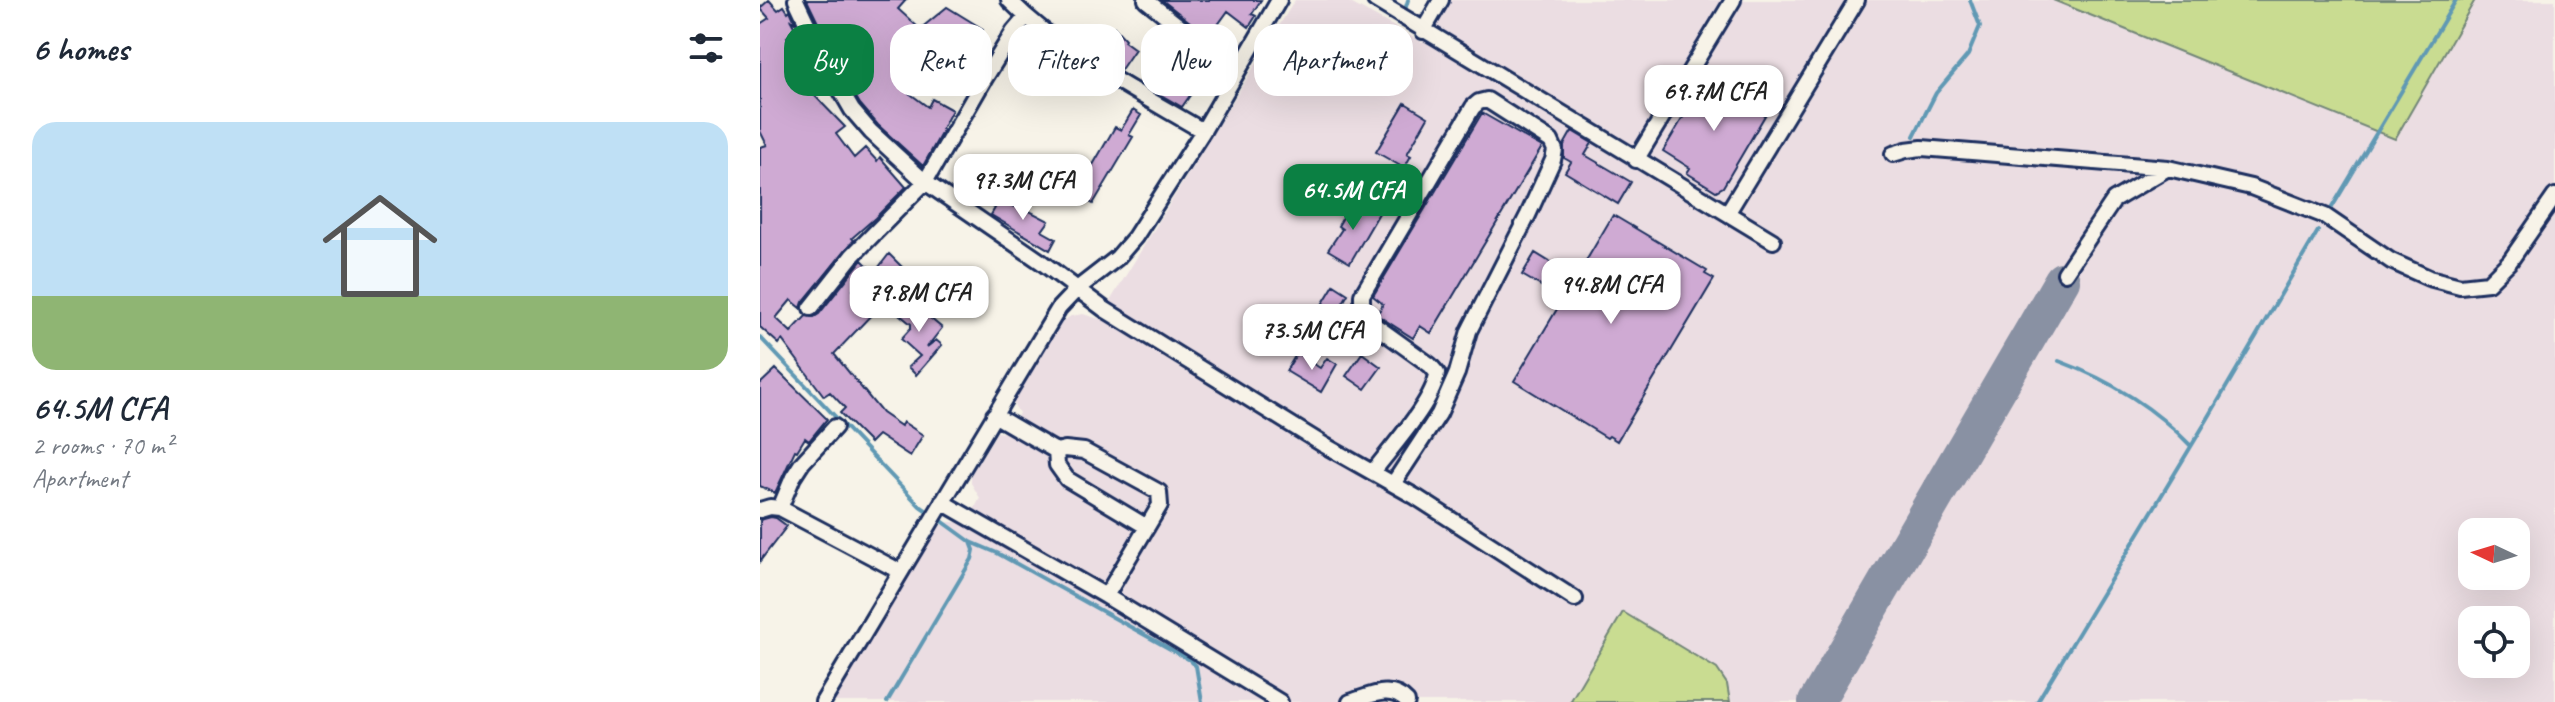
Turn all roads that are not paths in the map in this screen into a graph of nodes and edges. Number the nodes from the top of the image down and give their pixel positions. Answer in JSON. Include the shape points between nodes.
{"nodes":[{"id":1,"x":796,"y":0,"type":"edge"},
{"id":2,"x":1009,"y":0,"type":"edge"},
{"id":3,"x":1146,"y":0,"type":"edge"},
{"id":4,"x":1279,"y":0,"type":"edge"},
{"id":5,"x":1375,"y":0,"type":"edge"},
{"id":6,"x":1441,"y":0,"type":"edge"},
{"id":7,"x":1733,"y":0,"type":"edge"},
{"id":8,"x":1857,"y":0,"type":"edge"},
{"id":9,"x":1026,"y":17,"type":"junction"},
{"id":10,"x":1176,"y":24,"type":"edge"},
{"id":11,"x":1425,"y":32,"type":"junction"},
{"id":12,"x":1238,"y":70,"type":"edge"},
{"id":13,"x":1223,"y":96,"type":"edge"},
{"id":14,"x":1203,"y":131,"type":"junction"},
{"id":15,"x":1893,"y":154,"type":"dead end"},
{"id":16,"x":1636,"y":160,"type":"junction"},
{"id":17,"x":2168,"y":168,"type":"junction"},
{"id":18,"x":925,"y":182,"type":"junction"},
{"id":19,"x":2555,"y":196,"type":"edge"},
{"id":20,"x":1728,"y":212,"type":"junction"},
{"id":21,"x":1773,"y":241,"type":"dead end"},
{"id":22,"x":2065,"y":273,"type":"dead end"},
{"id":23,"x":1077,"y":289,"type":"junction"},
{"id":24,"x":811,"y":308,"type":"dead end"},
{"id":25,"x":994,"y":415,"type":"junction"},
{"id":26,"x":835,"y":427,"type":"dead end"},
{"id":27,"x":1056,"y":451,"type":"junction"},
{"id":28,"x":1373,"y":472,"type":"junction"},
{"id":29,"x":1393,"y":484,"type":"junction"},
{"id":30,"x":942,"y":502,"type":"junction"},
{"id":31,"x":780,"y":508,"type":"junction"},
{"id":32,"x":760,"y":510,"type":"edge"},
{"id":33,"x":1147,"y":527,"type":"junction"},
{"id":34,"x":901,"y":572,"type":"junction"},
{"id":35,"x":1106,"y":596,"type":"junction"},
{"id":36,"x":1575,"y":599,"type":"dead end"},
{"id":37,"x":823,"y":702,"type":"edge"},
{"id":38,"x":1280,"y":702,"type":"edge"},
{"id":39,"x":1350,"y":702,"type":"edge"},
{"id":40,"x":1407,"y":702,"type":"edge"}],
"edges":[{"from":1,"to":18,"type":"street","via":[[852,110]]},
{"from":2,"to":9,"type":"street"},
{"from":3,"to":10,"type":"street"},
{"from":4,"to":12,"type":"street"},
{"from":5,"to":11,"type":"street"},
{"from":6,"to":11,"type":"street"},
{"from":7,"to":16,"type":"street"},
{"from":8,"to":20,"type":"street"},
{"from":9,"to":14,"type":"street","via":[[1086,61]]},
{"from":9,"to":18,"type":"street"},
{"from":11,"to":16,"type":"street"},
{"from":13,"to":14,"type":"street"},
{"from":14,"to":23,"type":"street","via":[[1135,237]]},
{"from":15,"to":17,"type":"street","via":[[1922,148]]},
{"from":16,"to":20,"type":"street"},
{"from":17,"to":19,"type":"street","via":[[2251,187],[2325,216],[2391,261],[2460,286],[2488,283],[2510,261]]},
{"from":17,"to":22,"type":"street","via":[[2114,200]]},
{"from":18,"to":23,"type":"street"},
{"from":18,"to":24,"type":"street","via":[[852,256]]},
{"from":20,"to":21,"type":"street"},
{"from":23,"to":25,"type":"street","via":[[1059,308]]},
{"from":23,"to":28,"type":"street"},
{"from":25,"to":27,"type":"street"},
{"from":25,"to":30,"type":"street"},
{"from":26,"to":31,"type":"street","via":[[802,463]]},
{"from":27,"to":33,"type":"street","via":[[1057,465],[1067,479]]},
{"from":27,"to":33,"type":"street","via":[[1084,451],[1159,492],[1160,505]]},
{"from":28,"to":29,"type":"street"},
{"from":28,"to":29,"type":"street","via":[[1427,401],[1437,373],[1366,319],[1362,295],[1473,107],[1487,100],[1551,141],[1553,160],[1469,331],[1439,414]]},
{"from":29,"to":36,"type":"street"},
{"from":30,"to":34,"type":"street"},
{"from":30,"to":35,"type":"street"},
{"from":31,"to":32,"type":"street"},
{"from":31,"to":34,"type":"street"},
{"from":33,"to":35,"type":"street"},
{"from":34,"to":37,"type":"street"},
{"from":35,"to":38,"type":"street"},
{"from":39,"to":40,"type":"street","via":[[1392,692]]}]}
